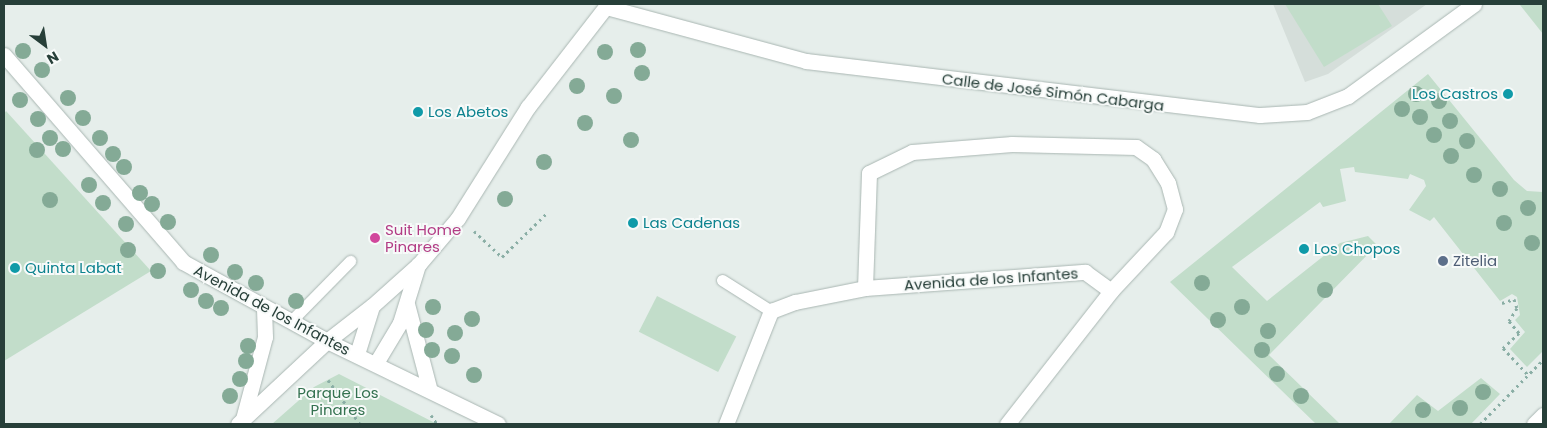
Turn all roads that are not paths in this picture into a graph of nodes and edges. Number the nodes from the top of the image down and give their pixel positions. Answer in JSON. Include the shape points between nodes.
{"nodes":[{"id":1,"x":1474,"y":4,"type":"edge"},
{"id":2,"x":607,"y":5,"type":"edge"},
{"id":3,"x":4,"y":55,"type":"edge"},
{"id":4,"x":350,"y":261,"type":"dead end"},
{"id":5,"x":418,"y":264,"type":"junction"},
{"id":6,"x":722,"y":280,"type":"dead end"},
{"id":7,"x":865,"y":288,"type":"junction"},
{"id":8,"x":1111,"y":291,"type":"junction"},
{"id":9,"x":407,"y":301,"type":"junction"},
{"id":10,"x":372,"y":306,"type":"junction"},
{"id":11,"x":264,"y":307,"type":"junction"},
{"id":12,"x":771,"y":311,"type":"junction"},
{"id":13,"x":292,"y":320,"type":"junction"},
{"id":14,"x":327,"y":341,"type":"junction"},
{"id":15,"x":357,"y":354,"type":"junction"},
{"id":16,"x":376,"y":363,"type":"junction"},
{"id":17,"x":429,"y":387,"type":"junction"},
{"id":18,"x":1543,"y":415,"type":"edge"},
{"id":19,"x":241,"y":421,"type":"edge"},
{"id":20,"x":498,"y":424,"type":"edge"},
{"id":21,"x":726,"y":424,"type":"edge"},
{"id":22,"x":1007,"y":424,"type":"edge"},
{"id":23,"x":1534,"y":424,"type":"edge"}],
"edges":[{"from":1,"to":2,"type":"street","name":"Calle de José Simón Cabarga","via":[[1348,96],[1307,112],[1260,115],[806,61]]},
{"from":2,"to":5,"type":"street","via":[[528,107],[458,218]]},
{"from":3,"to":11,"type":"street","name":"Avenida de los Infantes","via":[[183,262]]},
{"from":4,"to":13,"type":"lane"},
{"from":5,"to":9,"type":"street"},
{"from":5,"to":10,"type":"street"},
{"from":6,"to":12,"type":"lane"},
{"from":7,"to":8,"type":"street","name":"Avenida de los Infantes","via":[[1085,272]]},
{"from":7,"to":8,"type":"street","via":[[870,174],[890,162],[912,152],[1012,144],[1136,147],[1153,159],[1168,183],[1175,209],[1166,232]]},
{"from":7,"to":12,"type":"street","name":"Avenida de los Infantes","via":[[795,302]]},
{"from":8,"to":22,"type":"street"},
{"from":9,"to":16,"type":"street","via":[[400,323]]},
{"from":9,"to":17,"type":"street"},
{"from":10,"to":14,"type":"street"},
{"from":10,"to":15,"type":"street"},
{"from":11,"to":13,"type":"street","name":"Avenida de los Infantes"},
{"from":11,"to":19,"type":"street","via":[[265,337]]},
{"from":12,"to":21,"type":"street"},
{"from":13,"to":14,"type":"street","name":"Avenida de los Infantes"},
{"from":14,"to":15,"type":"street","name":"Avenida de los Infantes"},
{"from":14,"to":19,"type":"street"},
{"from":15,"to":16,"type":"street","name":"Avenida de los Infantes"},
{"from":16,"to":17,"type":"street","name":"Avenida de los Infantes"},
{"from":17,"to":20,"type":"street","name":"Avenida de los Infantes"},
{"from":18,"to":23,"type":"street"}]}
